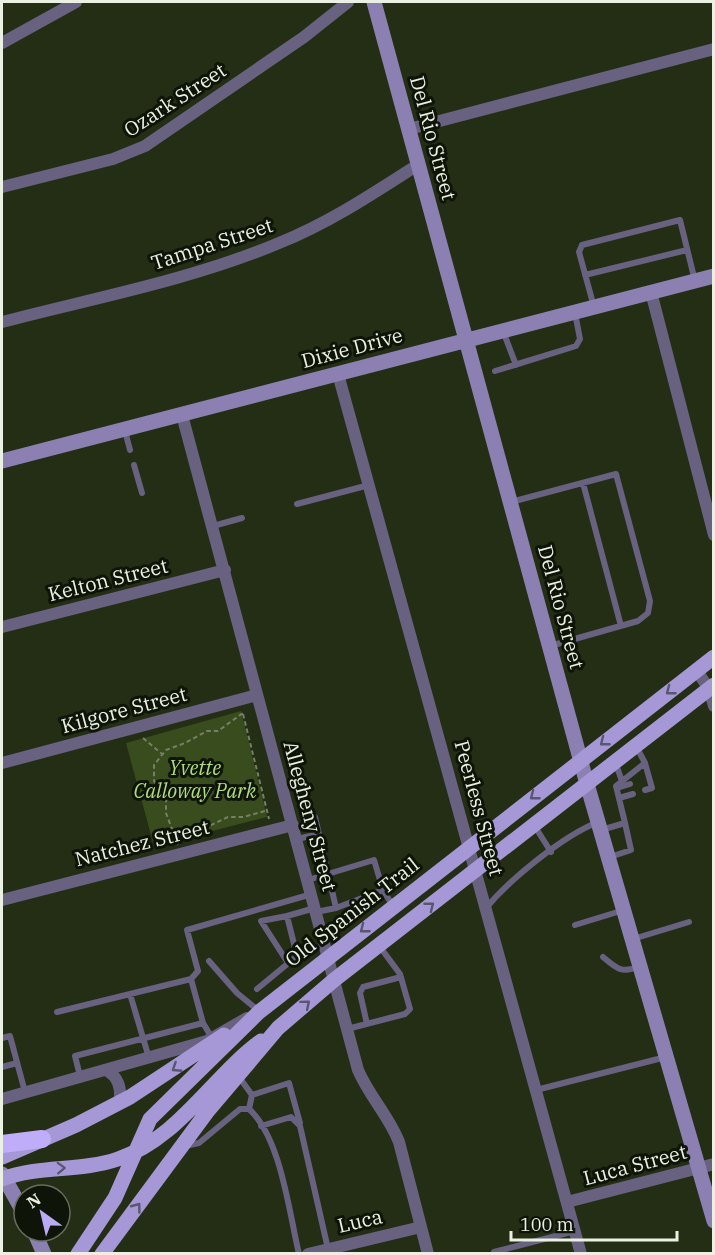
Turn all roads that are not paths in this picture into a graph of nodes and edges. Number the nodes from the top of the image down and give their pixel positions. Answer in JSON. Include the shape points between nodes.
{"nodes":[{"id":1,"x":76,"y":2,"type":"edge"},
{"id":2,"x":348,"y":2,"type":"edge"},
{"id":3,"x":374,"y":2,"type":"edge"},
{"id":4,"x":2,"y":43,"type":"edge"},
{"id":5,"x":714,"y":49,"type":"edge"},
{"id":6,"x":410,"y":129,"type":"junction"},
{"id":7,"x":419,"y":164,"type":"junction"},
{"id":8,"x":2,"y":187,"type":"edge"},
{"id":9,"x":687,"y":250,"type":"junction"},
{"id":10,"x":585,"y":275,"type":"junction"},
{"id":11,"x":714,"y":276,"type":"edge"},
{"id":12,"x":695,"y":281,"type":"junction"},
{"id":13,"x":651,"y":292,"type":"junction"},
{"id":14,"x":594,"y":308,"type":"junction"},
{"id":15,"x":575,"y":312,"type":"junction"},
{"id":16,"x":2,"y":322,"type":"edge"},
{"id":17,"x":503,"y":331,"type":"junction"},
{"id":18,"x":467,"y":340,"type":"junction"},
{"id":19,"x":516,"y":365,"type":"junction"},
{"id":20,"x":495,"y":370,"type":"dead end"},
{"id":21,"x":338,"y":374,"type":"junction"},
{"id":22,"x":182,"y":415,"type":"junction"},
{"id":23,"x":125,"y":430,"type":"junction"},
{"id":24,"x":130,"y":450,"type":"dead end"},
{"id":25,"x":2,"y":461,"type":"edge"},
{"id":26,"x":134,"y":465,"type":"dead end"},
{"id":27,"x":583,"y":483,"type":"junction"},
{"id":28,"x":369,"y":485,"type":"junction"},
{"id":29,"x":142,"y":493,"type":"dead end"},
{"id":30,"x":511,"y":502,"type":"junction"},
{"id":31,"x":297,"y":504,"type":"dead end"},
{"id":32,"x":242,"y":518,"type":"dead end"},
{"id":33,"x":213,"y":526,"type":"junction"},
{"id":34,"x":714,"y":535,"type":"edge"},
{"id":35,"x":225,"y":570,"type":"junction"},
{"id":36,"x":621,"y":626,"type":"junction"},
{"id":37,"x":2,"y":627,"type":"edge"},
{"id":38,"x":556,"y":644,"type":"junction"},
{"id":39,"x":714,"y":657,"type":"edge"},
{"id":40,"x":697,"y":671,"type":"junction"},
{"id":41,"x":711,"y":687,"type":"edge"},
{"id":42,"x":257,"y":695,"type":"junction"},
{"id":43,"x":714,"y":706,"type":"edge"},
{"id":44,"x":636,"y":745,"type":"junction"},
{"id":45,"x":581,"y":760,"type":"junction"},
{"id":46,"x":615,"y":762,"type":"junction"},
{"id":47,"x":2,"y":763,"type":"edge"},
{"id":48,"x":645,"y":763,"type":"junction"},
{"id":49,"x":649,"y":778,"type":"junction"},
{"id":50,"x":641,"y":780,"type":"dead end"},
{"id":51,"x":622,"y":781,"type":"junction"},
{"id":52,"x":587,"y":784,"type":"junction"},
{"id":53,"x":630,"y":784,"type":"dead end"},
{"id":54,"x":617,"y":788,"type":"junction"},
{"id":55,"x":645,"y":790,"type":"dead end"},
{"id":56,"x":633,"y":794,"type":"dead end"},
{"id":57,"x":619,"y":798,"type":"junction"},
{"id":58,"x":315,"y":817,"type":"dead end"},
{"id":59,"x":625,"y":823,"type":"junction"},
{"id":60,"x":293,"y":825,"type":"junction"},
{"id":61,"x":534,"y":825,"type":"junction"},
{"id":62,"x":600,"y":826,"type":"junction"},
{"id":63,"x":320,"y":834,"type":"junction"},
{"id":64,"x":297,"y":839,"type":"junction"},
{"id":65,"x":469,"y":846,"type":"junction"},
{"id":66,"x":551,"y":852,"type":"junction"},
{"id":67,"x":609,"y":857,"type":"junction"},
{"id":68,"x":476,"y":871,"type":"junction"},
{"id":69,"x":328,"y":874,"type":"junction"},
{"id":70,"x":308,"y":880,"type":"junction"},
{"id":71,"x":383,"y":890,"type":"junction"},
{"id":72,"x":312,"y":894,"type":"junction"},
{"id":73,"x":2,"y":900,"type":"edge"},
{"id":74,"x":393,"y":906,"type":"junction"},
{"id":75,"x":336,"y":908,"type":"junction"},
{"id":76,"x":486,"y":909,"type":"junction"},
{"id":77,"x":316,"y":910,"type":"junction"},
{"id":78,"x":624,"y":910,"type":"junction"},
{"id":79,"x":287,"y":916,"type":"junction"},
{"id":80,"x":689,"y":922,"type":"dead end"},
{"id":81,"x":575,"y":925,"type":"dead end"},
{"id":82,"x":633,"y":939,"type":"junction"},
{"id":83,"x":379,"y":946,"type":"junction"},
{"id":84,"x":328,"y":957,"type":"junction"},
{"id":85,"x":603,"y":957,"type":"dead end"},
{"id":86,"x":209,"y":961,"type":"dead end"},
{"id":87,"x":288,"y":963,"type":"junction"},
{"id":88,"x":640,"y":966,"type":"junction"},
{"id":89,"x":401,"y":977,"type":"junction"},
{"id":90,"x":191,"y":979,"type":"junction"},
{"id":91,"x":334,"y":980,"type":"junction"},
{"id":92,"x":257,"y":988,"type":"dead end"},
{"id":93,"x":130,"y":994,"type":"junction"},
{"id":94,"x":57,"y":1012,"type":"dead end"},
{"id":95,"x":259,"y":1012,"type":"junction"},
{"id":96,"x":203,"y":1023,"type":"junction"},
{"id":97,"x":367,"y":1024,"type":"junction"},
{"id":98,"x":278,"y":1028,"type":"junction"},
{"id":99,"x":346,"y":1029,"type":"junction"},
{"id":100,"x":144,"y":1037,"type":"junction"},
{"id":101,"x":2,"y":1038,"type":"edge"},
{"id":102,"x":212,"y":1038,"type":"junction"},
{"id":103,"x":667,"y":1057,"type":"junction"},
{"id":104,"x":149,"y":1058,"type":"junction"},
{"id":105,"x":17,"y":1063,"type":"junction"},
{"id":106,"x":2,"y":1067,"type":"edge"},
{"id":107,"x":106,"y":1070,"type":"junction"},
{"id":108,"x":238,"y":1076,"type":"junction"},
{"id":109,"x":80,"y":1077,"type":"junction"},
{"id":110,"x":536,"y":1090,"type":"junction"},
{"id":111,"x":25,"y":1092,"type":"junction"},
{"id":112,"x":252,"y":1095,"type":"junction"},
{"id":113,"x":2,"y":1099,"type":"edge"},
{"id":114,"x":120,"y":1102,"type":"junction"},
{"id":115,"x":249,"y":1109,"type":"junction"},
{"id":116,"x":261,"y":1126,"type":"junction"},
{"id":117,"x":300,"y":1126,"type":"junction"},
{"id":118,"x":42,"y":1139,"type":"junction"},
{"id":119,"x":2,"y":1144,"type":"edge"},
{"id":120,"x":182,"y":1146,"type":"junction"},
{"id":121,"x":133,"y":1154,"type":"junction"},
{"id":122,"x":2,"y":1157,"type":"edge"},
{"id":123,"x":707,"y":1166,"type":"edge"},
{"id":124,"x":2,"y":1177,"type":"edge"},
{"id":125,"x":12,"y":1193,"type":"edge"},
{"id":126,"x":567,"y":1202,"type":"junction"},
{"id":127,"x":714,"y":1221,"type":"edge"},
{"id":128,"x":421,"y":1227,"type":"junction"},
{"id":129,"x":575,"y":1231,"type":"junction"},
{"id":130,"x":328,"y":1249,"type":"junction"},
{"id":131,"x":494,"y":1252,"type":"dead end"},
{"id":132,"x":78,"y":1254,"type":"edge"},
{"id":133,"x":102,"y":1254,"type":"edge"},
{"id":134,"x":299,"y":1254,"type":"edge"},
{"id":135,"x":308,"y":1254,"type":"edge"},
{"id":136,"x":428,"y":1254,"type":"edge"},
{"id":137,"x":581,"y":1254,"type":"edge"}],
"edges":[{"from":1,"to":4,"type":"street"},
{"from":2,"to":8,"type":"street","name":"Ozark Street","via":[[304,37],[145,146],[113,159]]},
{"from":3,"to":6,"type":"street","name":"Del Rio Street"},
{"from":5,"to":6,"type":"street"},
{"from":6,"to":7,"type":"street","name":"Del Rio Street"},
{"from":7,"to":16,"type":"street","name":"Tampa Street","via":[[336,215],[251,255]]},
{"from":7,"to":18,"type":"street","name":"Del Rio Street"},
{"from":9,"to":10,"type":"lane"},
{"from":9,"to":10,"type":"lane","via":[[680,220],[582,245],[579,252]]},
{"from":9,"to":12,"type":"lane"},
{"from":10,"to":14,"type":"lane"},
{"from":11,"to":12,"type":"street","name":"Dixie Drive"},
{"from":12,"to":13,"type":"street","name":"Dixie Drive"},
{"from":13,"to":14,"type":"street","name":"Dixie Drive"},
{"from":13,"to":34,"type":"street"},
{"from":14,"to":15,"type":"street","name":"Dixie Drive"},
{"from":15,"to":17,"type":"street","name":"Dixie Drive"},
{"from":15,"to":19,"type":"lane","via":[[580,339],[576,346]]},
{"from":17,"to":18,"type":"street","name":"Dixie Drive"},
{"from":17,"to":19,"type":"lane"},
{"from":18,"to":21,"type":"street","name":"Dixie Drive"},
{"from":18,"to":30,"type":"street","name":"Del Rio Street"},
{"from":19,"to":20,"type":"lane"},
{"from":21,"to":22,"type":"street","name":"Dixie Drive"},
{"from":21,"to":28,"type":"street","name":"Peerless Street"},
{"from":22,"to":23,"type":"street","name":"Dixie Drive"},
{"from":22,"to":33,"type":"street","name":"Allegheny Street"},
{"from":23,"to":24,"type":"lane"},
{"from":23,"to":25,"type":"street","name":"Dixie Drive"},
{"from":26,"to":29,"type":"lane"},
{"from":27,"to":30,"type":"lane"},
{"from":27,"to":36,"type":"lane"},
{"from":27,"to":36,"type":"lane","via":[[616,474],[650,601],[644,617]]},
{"from":28,"to":31,"type":"lane"},
{"from":28,"to":65,"type":"street","name":"Peerless Street"},
{"from":30,"to":38,"type":"street","name":"Del Rio Street"},
{"from":32,"to":33,"type":"lane"},
{"from":33,"to":35,"type":"street","name":"Allegheny Street"},
{"from":35,"to":37,"type":"street","name":"Kelton Street"},
{"from":35,"to":42,"type":"street","name":"Allegheny Street"},
{"from":36,"to":38,"type":"lane"},
{"from":38,"to":45,"type":"street","name":"Del Rio Street"},
{"from":39,"to":40,"type":"main road","name":"Old Spanish Trail"},
{"from":40,"to":41,"type":"street"},
{"from":40,"to":45,"type":"main road","name":"Old Spanish Trail","one_way":true},
{"from":41,"to":43,"type":"street"},
{"from":41,"to":44,"type":"main road"},
{"from":42,"to":47,"type":"street","name":"Kilgore Street"},
{"from":42,"to":60,"type":"street","name":"Allegheny Street"},
{"from":44,"to":46,"type":"main road"},
{"from":44,"to":48,"type":"lane"},
{"from":45,"to":52,"type":"street","name":"Del Rio Street"},
{"from":45,"to":65,"type":"main road","name":"Old Spanish Trail","one_way":true},
{"from":46,"to":51,"type":"lane"},
{"from":46,"to":52,"type":"main road"},
{"from":48,"to":49,"type":"lane"},
{"from":48,"to":51,"type":"lane"},
{"from":49,"to":50,"type":"lane"},
{"from":49,"to":55,"type":"lane","via":[[652,788]]},
{"from":51,"to":54,"type":"lane"},
{"from":52,"to":61,"type":"main road"},
{"from":52,"to":62,"type":"street","name":"Del Rio Street"},
{"from":53,"to":54,"type":"lane"},
{"from":54,"to":57,"type":"lane"},
{"from":56,"to":57,"type":"lane"},
{"from":57,"to":59,"type":"lane"},
{"from":58,"to":63,"type":"lane"},
{"from":59,"to":62,"type":"lane"},
{"from":59,"to":67,"type":"lane","via":[[631,850]]},
{"from":60,"to":64,"type":"street","name":"Allegheny Street"},
{"from":60,"to":73,"type":"street","name":"Natchez Street"},
{"from":61,"to":66,"type":"lane"},
{"from":61,"to":68,"type":"main road"},
{"from":62,"to":66,"type":"lane","via":[[581,829]]},
{"from":62,"to":67,"type":"street","name":"Del Rio Street"},
{"from":63,"to":64,"type":"lane"},
{"from":63,"to":69,"type":"lane"},
{"from":64,"to":70,"type":"street","name":"Allegheny Street"},
{"from":65,"to":68,"type":"street","name":"Peerless Street"},
{"from":65,"to":74,"type":"main road","name":"Old Spanish Trail"},
{"from":66,"to":76,"type":"lane","via":[[502,888]]},
{"from":67,"to":78,"type":"street","name":"Del Rio Street"},
{"from":68,"to":76,"type":"street","name":"Peerless Street"},
{"from":83,"to":68,"type":"main road","one_way":true},
{"from":69,"to":70,"type":"lane"},
{"from":69,"to":71,"type":"lane","via":[[374,860]]},
{"from":69,"to":75,"type":"lane"},
{"from":70,"to":72,"type":"street","name":"Allegheny Street"},
{"from":71,"to":74,"type":"lane"},
{"from":71,"to":75,"type":"lane"},
{"from":72,"to":77,"type":"street","name":"Allegheny Street"},
{"from":72,"to":90,"type":"lane","via":[[187,930],[198,971]]},
{"from":74,"to":84,"type":"main road","name":"Old Spanish Trail","one_way":true},
{"from":75,"to":77,"type":"lane"},
{"from":76,"to":110,"type":"street","name":"Peerless Street"},
{"from":77,"to":79,"type":"lane"},
{"from":77,"to":84,"type":"street","name":"Allegheny Street"},
{"from":78,"to":81,"type":"lane"},
{"from":78,"to":82,"type":"street","name":"Del Rio Street"},
{"from":79,"to":87,"type":"lane","via":[[297,956]]},
{"from":79,"to":87,"type":"lane","via":[[261,921]]},
{"from":80,"to":82,"type":"lane"},
{"from":82,"to":88,"type":"street","name":"Del Rio Street"},
{"from":83,"to":89,"type":"lane"},
{"from":83,"to":91,"type":"main road"},
{"from":84,"to":91,"type":"street","name":"Allegheny Street"},
{"from":84,"to":95,"type":"main road","name":"Old Spanish Trail"},
{"from":85,"to":88,"type":"lane","via":[[618,971]]},
{"from":86,"to":95,"type":"lane"},
{"from":87,"to":92,"type":"lane"},
{"from":88,"to":103,"type":"street","name":"Del Rio Street"},
{"from":89,"to":97,"type":"lane","via":[[363,987],[360,993]]},
{"from":89,"to":97,"type":"lane","via":[[410,1009],[405,1014]]},
{"from":90,"to":93,"type":"lane"},
{"from":90,"to":96,"type":"lane"},
{"from":98,"to":91,"type":"main road","one_way":true},
{"from":91,"to":99,"type":"street","name":"Allegheny Street"},
{"from":93,"to":94,"type":"lane"},
{"from":93,"to":100,"type":"lane"},
{"from":95,"to":102,"type":"street"},
{"from":95,"to":114,"type":"main road","one_way":true},
{"from":95,"to":121,"type":"main road","name":"Old Spanish Trail","via":[[150,1119]]},
{"from":96,"to":100,"type":"lane"},
{"from":96,"to":102,"type":"lane"},
{"from":97,"to":99,"type":"lane"},
{"from":98,"to":108,"type":"main road"},
{"from":98,"to":121,"type":"main road","via":[[239,1057],[166,1132]]},
{"from":99,"to":128,"type":"street","name":"Allegheny Street","via":[[364,1084],[399,1142]]},
{"from":100,"to":104,"type":"lane"},
{"from":100,"to":109,"type":"lane","via":[[75,1056]]},
{"from":101,"to":105,"type":"lane","via":[[10,1036]]},
{"from":102,"to":104,"type":"street"},
{"from":103,"to":110,"type":"lane"},
{"from":103,"to":123,"type":"street","name":"Del Rio Street"},
{"from":104,"to":107,"type":"street"},
{"from":105,"to":106,"type":"lane"},
{"from":105,"to":111,"type":"lane"},
{"from":107,"to":109,"type":"street"},
{"from":107,"to":114,"type":"street","via":[[118,1083]]},
{"from":108,"to":112,"type":"lane"},
{"from":108,"to":120,"type":"main road"},
{"from":109,"to":111,"type":"street"},
{"from":110,"to":126,"type":"street","name":"Peerless Street"},
{"from":111,"to":113,"type":"street"},
{"from":112,"to":115,"type":"lane"},
{"from":112,"to":117,"type":"lane","via":[[289,1083]]},
{"from":114,"to":118,"type":"main road"},
{"from":115,"to":116,"type":"lane"},
{"from":115,"to":120,"type":"lane","via":[[240,1109],[196,1145]]},
{"from":116,"to":117,"type":"lane","via":[[291,1117]]},
{"from":116,"to":134,"type":"lane","via":[[274,1152]]},
{"from":117,"to":130,"type":"lane"},
{"from":118,"to":119,"type":"highway"},
{"from":118,"to":122,"type":"main road"},
{"from":133,"to":120,"type":"main road","one_way":true},
{"from":124,"to":121,"type":"main road","one_way":true,"via":[[29,1170],[98,1164]]},
{"from":121,"to":132,"type":"main road","name":"Old Spanish Trail","via":[[115,1198]]},
{"from":123,"to":126,"type":"street","name":"Luca Street"},
{"from":123,"to":127,"type":"street","name":"Del Rio Street"},
{"from":124,"to":125,"type":"street"},
{"from":126,"to":129,"type":"street","name":"Peerless Street"},
{"from":128,"to":130,"type":"street","name":"Luca"},
{"from":128,"to":136,"type":"street","name":"Allegheny Street"},
{"from":129,"to":131,"type":"lane"},
{"from":129,"to":137,"type":"street","name":"Peerless Street"},
{"from":130,"to":135,"type":"street","name":"Luca"}]}
